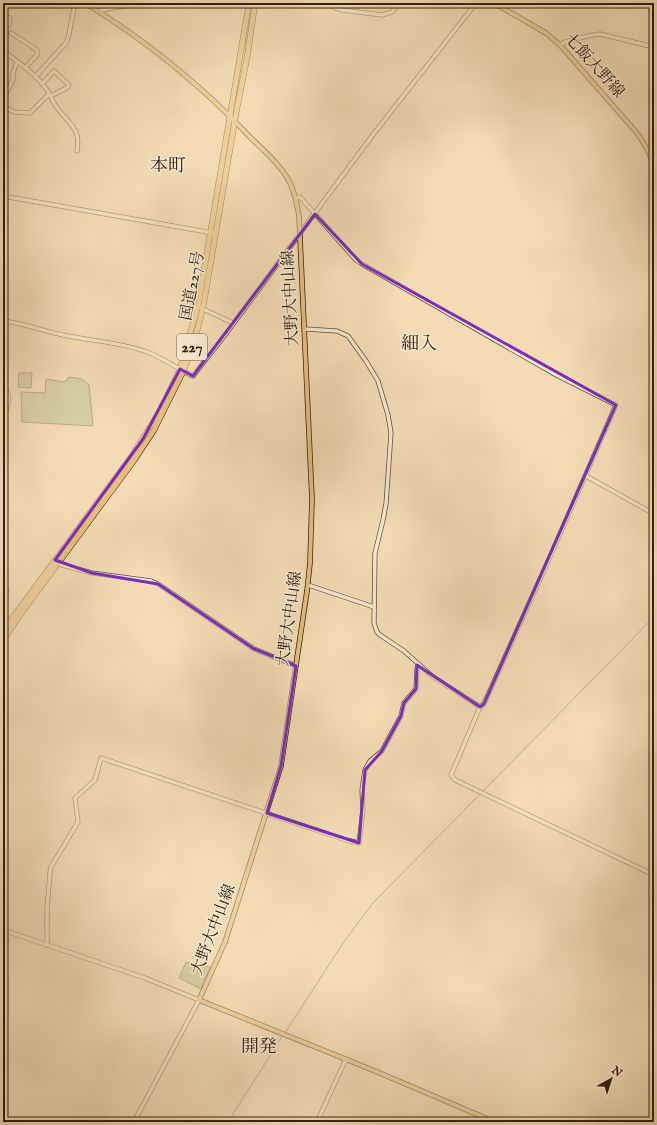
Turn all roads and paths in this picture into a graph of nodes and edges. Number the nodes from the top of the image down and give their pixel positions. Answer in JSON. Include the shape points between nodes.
{"nodes":[{"id":1,"x":75,"y":3,"type":"edge"},
{"id":2,"x":85,"y":3,"type":"edge"},
{"id":3,"x":141,"y":3,"type":"edge"},
{"id":4,"x":250,"y":3,"type":"edge"},
{"id":5,"x":255,"y":3,"type":"edge"},
{"id":6,"x":328,"y":3,"type":"edge"},
{"id":7,"x":399,"y":3,"type":"edge"},
{"id":8,"x":476,"y":3,"type":"edge"},
{"id":9,"x":494,"y":3,"type":"edge"},
{"id":10,"x":98,"y":11,"type":"junction"},
{"id":11,"x":3,"y":16,"type":"edge"},
{"id":12,"x":9,"y":25,"type":"dead end"},
{"id":13,"x":11,"y":33,"type":"dead end"},
{"id":14,"x":560,"y":45,"type":"junction"},
{"id":15,"x":654,"y":47,"type":"edge"},
{"id":16,"x":3,"y":51,"type":"edge"},
{"id":17,"x":17,"y":62,"type":"junction"},
{"id":18,"x":25,"y":68,"type":"junction"},
{"id":19,"x":35,"y":77,"type":"junction"},
{"id":20,"x":42,"y":84,"type":"junction"},
{"id":21,"x":5,"y":95,"type":"dead end"},
{"id":22,"x":50,"y":95,"type":"junction"},
{"id":23,"x":3,"y":106,"type":"edge"},
{"id":24,"x":231,"y":117,"type":"junction"},
{"id":25,"x":235,"y":121,"type":"junction"},
{"id":26,"x":77,"y":151,"type":"dead end"},
{"id":27,"x":654,"y":166,"type":"edge"},
{"id":28,"x":3,"y":196,"type":"edge"},
{"id":29,"x":296,"y":198,"type":"junction"},
{"id":30,"x":315,"y":214,"type":"junction"},
{"id":31,"x":214,"y":233,"type":"junction"},
{"id":32,"x":300,"y":234,"type":"junction"},
{"id":33,"x":201,"y":307,"type":"junction"},
{"id":34,"x":3,"y":321,"type":"edge"},
{"id":35,"x":233,"y":324,"type":"junction"},
{"id":36,"x":305,"y":329,"type":"junction"},
{"id":37,"x":182,"y":370,"type":"junction"},
{"id":38,"x":586,"y":476,"type":"junction"},
{"id":39,"x":654,"y":514,"type":"edge"},
{"id":40,"x":57,"y":562,"type":"junction"},
{"id":41,"x":308,"y":585,"type":"junction"},
{"id":42,"x":374,"y":607,"type":"junction"},
{"id":43,"x":3,"y":631,"type":"edge"},
{"id":44,"x":3,"y":640,"type":"edge"},
{"id":45,"x":418,"y":665,"type":"junction"},
{"id":46,"x":296,"y":666,"type":"junction"},
{"id":47,"x":480,"y":707,"type":"junction"},
{"id":48,"x":267,"y":813,"type":"junction"},
{"id":49,"x":654,"y":875,"type":"edge"},
{"id":50,"x":3,"y":930,"type":"edge"},
{"id":51,"x":47,"y":945,"type":"junction"},
{"id":52,"x":199,"y":1000,"type":"junction"},
{"id":53,"x":346,"y":1059,"type":"junction"},
{"id":54,"x":134,"y":1122,"type":"edge"},
{"id":55,"x":317,"y":1122,"type":"edge"},
{"id":56,"x":494,"y":1122,"type":"edge"}],
"edges":[{"from":1,"to":19,"type":"street","via":[[68,39]]},
{"from":2,"to":10,"type":"main road","name":"大野大中山線"},
{"from":3,"to":10,"type":"street"},
{"from":4,"to":24,"type":"highway","name":"国道227号","number":"227"},
{"from":5,"to":25,"type":"highway","name":"国道227号","number":"227"},
{"from":6,"to":7,"type":"street","via":[[342,10],[382,15],[392,12]]},
{"from":8,"to":30,"type":"street","via":[[372,136]]},
{"from":9,"to":14,"type":"main road","name":"七飯大野線","via":[[546,33]]},
{"from":10,"to":24,"type":"main road","name":"大野大中山線","via":[[163,56]]},
{"from":11,"to":12,"type":"street","via":[[10,18]]},
{"from":13,"to":18,"type":"street","via":[[36,50],[37,55]]},
{"from":14,"to":15,"type":"street","via":[[600,34]]},
{"from":14,"to":27,"type":"main road","name":"七飯大野線","via":[[637,133]]},
{"from":16,"to":17,"type":"street"},
{"from":17,"to":18,"type":"street"},
{"from":17,"to":21,"type":"street","via":[[13,80]]},
{"from":18,"to":19,"type":"street"},
{"from":19,"to":20,"type":"street"},
{"from":20,"to":22,"type":"street"},
{"from":20,"to":22,"type":"street","via":[[54,71],[69,85]]},
{"from":22,"to":23,"type":"street","via":[[30,113],[14,112]]},
{"from":22,"to":26,"type":"street","via":[[76,132],[79,141]]},
{"from":24,"to":25,"type":"main road","name":"大野大中山線"},
{"from":24,"to":31,"type":"highway","name":"国道227号","number":"227"},
{"from":25,"to":29,"type":"main road","name":"大野大中山線","via":[[283,172]]},
{"from":25,"to":31,"type":"highway","name":"国道227号","number":"227"},
{"from":28,"to":31,"type":"street"},
{"from":29,"to":30,"type":"street","via":[[300,197]]},
{"from":29,"to":32,"type":"main road","name":"大野大中山線"},
{"from":30,"to":32,"type":"street"},
{"from":30,"to":38,"type":"street","via":[[362,264],[558,376],[616,405]]},
{"from":31,"to":33,"type":"highway","name":"国道227号","number":"227"},
{"from":32,"to":35,"type":"street"},
{"from":32,"to":36,"type":"main road","name":"大野大中山線"},
{"from":33,"to":35,"type":"street"},
{"from":33,"to":37,"type":"highway","name":"国道227号","number":"227","via":[[194,342]]},
{"from":34,"to":37,"type":"street","via":[[24,324],[59,335],[137,348]]},
{"from":35,"to":37,"type":"street","via":[[193,376]]},
{"from":36,"to":41,"type":"main road","name":"大野大中山線","via":[[312,499]]},
{"from":36,"to":42,"type":"street","via":[[337,330],[348,336],[378,381],[388,415],[391,433],[386,504],[375,553]]},
{"from":37,"to":40,"type":"highway","name":"国道227号","number":"227","via":[[154,430]]},
{"from":38,"to":39,"type":"street"},
{"from":38,"to":47,"type":"street","via":[[484,704]]},
{"from":40,"to":43,"type":"highway","name":"国道227号","number":"227"},
{"from":40,"to":44,"type":"highway","name":"国道227号","number":"227"},
{"from":40,"to":46,"type":"street","via":[[92,573],[154,582],[254,649]]},
{"from":41,"to":42,"type":"street"},
{"from":41,"to":46,"type":"main road","name":"大野大中山線"},
{"from":42,"to":45,"type":"street","via":[[377,632],[404,651]]},
{"from":45,"to":47,"type":"street"},
{"from":45,"to":48,"type":"street","via":[[416,689],[404,703],[401,716],[382,751],[370,761],[365,770],[359,843]]},
{"from":46,"to":48,"type":"main road","name":"大野大中山線","via":[[281,766]]},
{"from":47,"to":49,"type":"street","via":[[451,776],[455,780]]},
{"from":48,"to":51,"type":"street","via":[[101,758],[95,780],[75,798],[78,822],[51,867]]},
{"from":48,"to":52,"type":"main road","name":"大野大中山線","via":[[225,942]]},
{"from":50,"to":51,"type":"street"},
{"from":51,"to":52,"type":"street","via":[[145,978]]},
{"from":52,"to":53,"type":"main road","name":"大野大中山線"},
{"from":52,"to":54,"type":"street"},
{"from":53,"to":55,"type":"street"},
{"from":53,"to":56,"type":"main road","name":"大野大中山線"}]}
